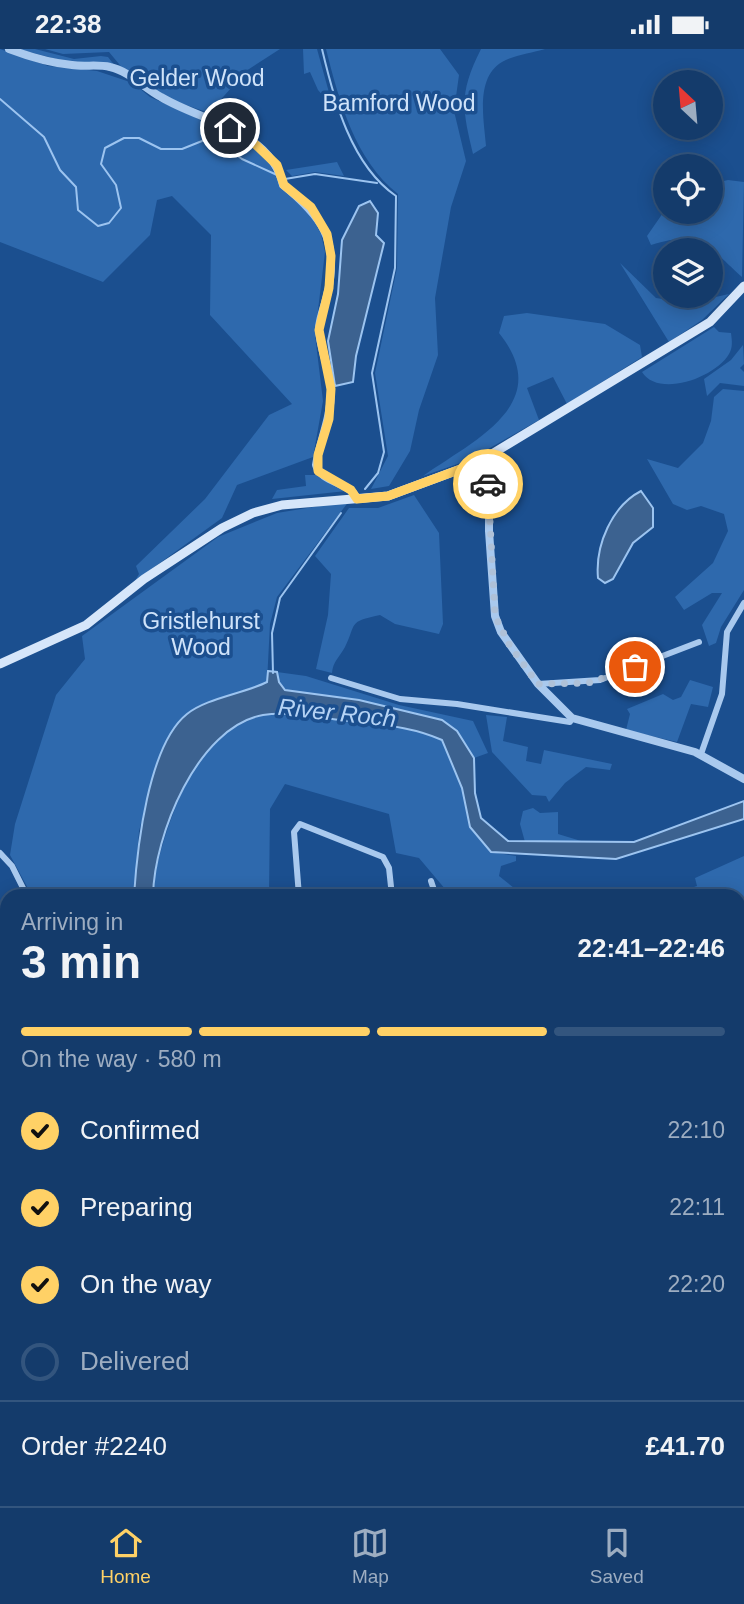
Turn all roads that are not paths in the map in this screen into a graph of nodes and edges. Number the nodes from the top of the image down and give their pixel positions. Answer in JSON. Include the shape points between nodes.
{"nodes":[{"id":1,"x":9,"y":49,"type":"edge"},
{"id":2,"x":744,"y":286,"type":"edge"},
{"id":3,"x":489,"y":457,"type":"junction"},
{"id":4,"x":477,"y":463,"type":"junction"},
{"id":5,"x":489,"y":485,"type":"junction"},
{"id":6,"x":357,"y":499,"type":"junction"},
{"id":7,"x":744,"y":603,"type":"edge"},
{"id":8,"x":699,"y":642,"type":"dead end"},
{"id":9,"x":0,"y":664,"type":"edge"},
{"id":10,"x":331,"y":678,"type":"dead end"},
{"id":11,"x":538,"y":684,"type":"junction"},
{"id":12,"x":572,"y":718,"type":"junction"},
{"id":13,"x":701,"y":754,"type":"junction"},
{"id":14,"x":744,"y":779,"type":"edge"},
{"id":15,"x":0,"y":853,"type":"edge"},
{"id":16,"x":431,"y":881,"type":"dead end"},
{"id":17,"x":23,"y":889,"type":"edge"},
{"id":18,"x":298,"y":889,"type":"edge"},
{"id":19,"x":391,"y":889,"type":"edge"},
{"id":20,"x":434,"y":889,"type":"edge"}],
"edges":[{"from":1,"to":6,"type":"street","via":[[34,59],[110,67],[161,98],[218,121],[268,156],[281,172],[284,185],[317,215],[331,256],[319,330],[331,400],[316,465],[321,474],[351,490]]},
{"from":2,"to":3,"type":"main road","via":[[700,329]]},
{"from":3,"to":4,"type":"main road"},
{"from":3,"to":5,"type":"street"},
{"from":4,"to":5,"type":"street"},
{"from":4,"to":6,"type":"main road","via":[[388,496]]},
{"from":5,"to":11,"type":"street","via":[[495,616]]},
{"from":6,"to":9,"type":"main road","via":[[282,505],[237,520],[145,579],[86,625]]},
{"from":7,"to":13,"type":"street","via":[[727,632],[722,695]]},
{"from":8,"to":11,"type":"street","via":[[600,680]]},
{"from":10,"to":12,"type":"street","via":[[408,701],[569,722]]},
{"from":11,"to":12,"type":"street"},
{"from":12,"to":13,"type":"street"},
{"from":13,"to":14,"type":"street"},
{"from":15,"to":17,"type":"street"},
{"from":16,"to":20,"type":"street"},
{"from":18,"to":19,"type":"street","via":[[294,832],[300,824],[383,857]]}]}
